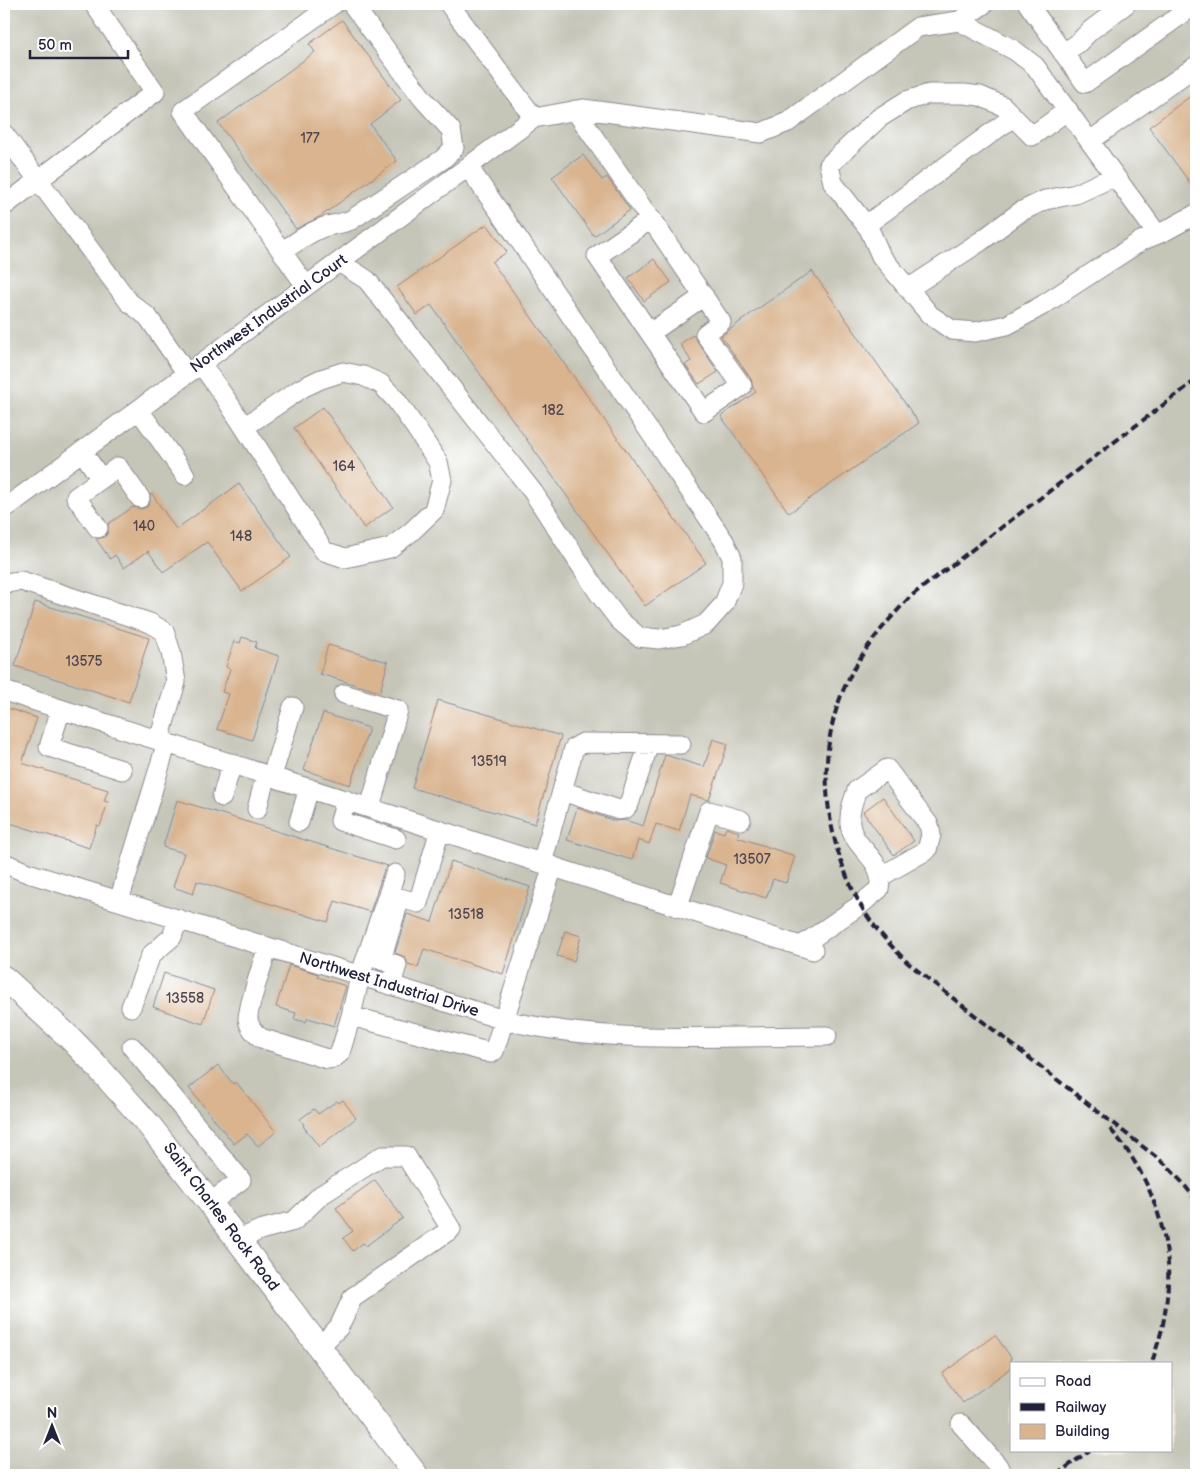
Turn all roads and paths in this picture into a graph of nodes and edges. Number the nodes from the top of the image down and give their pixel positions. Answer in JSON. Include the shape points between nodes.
{"nodes":[{"id":1,"x":94,"y":4,"type":"edge"},
{"id":2,"x":334,"y":4,"type":"edge"},
{"id":3,"x":352,"y":4,"type":"edge"},
{"id":4,"x":449,"y":4,"type":"edge"},
{"id":5,"x":984,"y":4,"type":"edge"},
{"id":6,"x":1028,"y":4,"type":"edge"},
{"id":7,"x":1126,"y":4,"type":"edge"},
{"id":8,"x":1196,"y":4,"type":"edge"},
{"id":9,"x":959,"y":21,"type":"junction"},
{"id":10,"x":1064,"y":52,"type":"junction"},
{"id":11,"x":1196,"y":66,"type":"edge"},
{"id":12,"x":575,"y":110,"type":"junction"},
{"id":13,"x":1068,"y":110,"type":"junction"},
{"id":14,"x":1013,"y":117,"type":"junction"},
{"id":15,"x":534,"y":118,"type":"junction"},
{"id":16,"x":4,"y":134,"type":"edge"},
{"id":17,"x":1090,"y":141,"type":"junction"},
{"id":18,"x":468,"y":167,"type":"junction"},
{"id":19,"x":1116,"y":176,"type":"junction"},
{"id":20,"x":38,"y":181,"type":"junction"},
{"id":21,"x":4,"y":206,"type":"edge"},
{"id":22,"x":1196,"y":214,"type":"edge"},
{"id":23,"x":651,"y":219,"type":"junction"},
{"id":24,"x":866,"y":225,"type":"junction"},
{"id":25,"x":1157,"y":234,"type":"junction"},
{"id":26,"x":282,"y":252,"type":"junction"},
{"id":27,"x":339,"y":262,"type":"junction"},
{"id":28,"x":306,"y":286,"type":"junction"},
{"id":29,"x":908,"y":289,"type":"junction"},
{"id":30,"x":704,"y":296,"type":"junction"},
{"id":31,"x":650,"y":334,"type":"junction"},
{"id":32,"x":194,"y":369,"type":"junction"},
{"id":33,"x":139,"y":410,"type":"junction"},
{"id":34,"x":244,"y":427,"type":"junction"},
{"id":35,"x":82,"y":452,"type":"junction"},
{"id":36,"x":185,"y":475,"type":"dead end"},
{"id":37,"x":101,"y":479,"type":"junction"},
{"id":38,"x":140,"y":498,"type":"dead end"},
{"id":39,"x":4,"y":509,"type":"edge"},
{"id":40,"x":98,"y":528,"type":"dead end"},
{"id":41,"x":4,"y":583,"type":"edge"},
{"id":42,"x":4,"y":691,"type":"edge"},
{"id":43,"x":344,"y":694,"type":"dead end"},
{"id":44,"x":293,"y":707,"type":"dead end"},
{"id":45,"x":61,"y":709,"type":"junction"},
{"id":46,"x":163,"y":741,"type":"junction"},
{"id":47,"x":649,"y":744,"type":"junction"},
{"id":48,"x":681,"y":744,"type":"dead end"},
{"id":49,"x":232,"y":763,"type":"junction"},
{"id":50,"x":122,"y":770,"type":"dead end"},
{"id":51,"x":269,"y":775,"type":"junction"},
{"id":52,"x":309,"y":788,"type":"junction"},
{"id":53,"x":562,"y":792,"type":"junction"},
{"id":54,"x":222,"y":797,"type":"dead end"},
{"id":55,"x":346,"y":800,"type":"junction"},
{"id":56,"x":370,"y":807,"type":"junction"},
{"id":57,"x":256,"y":809,"type":"dead end"},
{"id":58,"x":741,"y":820,"type":"dead end"},
{"id":59,"x":299,"y":822,"type":"dead end"},
{"id":60,"x":440,"y":830,"type":"junction"},
{"id":61,"x":396,"y":839,"type":"dead end"},
{"id":62,"x":4,"y":862,"type":"edge"},
{"id":63,"x":547,"y":864,"type":"junction"},
{"id":64,"x":394,"y":874,"type":"dead end"},
{"id":65,"x":880,"y":877,"type":"junction"},
{"id":66,"x":119,"y":901,"type":"junction"},
{"id":67,"x":678,"y":906,"type":"junction"},
{"id":68,"x":178,"y":919,"type":"junction"},
{"id":69,"x":268,"y":947,"type":"junction"},
{"id":70,"x":360,"y":976,"type":"junction"},
{"id":71,"x":4,"y":978,"type":"edge"},
{"id":72,"x":391,"y":985,"type":"junction"},
{"id":73,"x":131,"y":1007,"type":"dead end"},
{"id":74,"x":351,"y":1016,"type":"junction"},
{"id":75,"x":504,"y":1020,"type":"junction"},
{"id":76,"x":827,"y":1036,"type":"dead end"},
{"id":77,"x":132,"y":1047,"type":"dead end"},
{"id":78,"x":210,"y":1203,"type":"junction"},
{"id":79,"x":238,"y":1240,"type":"junction"},
{"id":80,"x":319,"y":1348,"type":"junction"},
{"id":81,"x":961,"y":1424,"type":"dead end"},
{"id":82,"x":416,"y":1475,"type":"edge"},
{"id":83,"x":1002,"y":1475,"type":"edge"}],
"edges":[{"from":1,"to":20,"type":"street","via":[[155,92]]},
{"from":2,"to":26,"type":"street","via":[[183,111]]},
{"from":3,"to":26,"type":"street","via":[[423,99],[451,130],[454,148],[443,159],[351,220],[316,230]]},
{"from":4,"to":15,"type":"street"},
{"from":5,"to":9,"type":"street"},
{"from":6,"to":10,"type":"street"},
{"from":7,"to":10,"type":"street"},
{"from":8,"to":10,"type":"street","via":[[1085,83]]},
{"from":9,"to":12,"type":"street","name":"Northwest Industrial Court","via":[[918,27],[788,122],[761,133]]},
{"from":9,"to":13,"type":"street","via":[[1014,50],[1035,66]]},
{"from":11,"to":17,"type":"street"},
{"from":12,"to":15,"type":"street","name":"Northwest Industrial Court"},
{"from":12,"to":23,"type":"street"},
{"from":13,"to":14,"type":"street","via":[[1032,136]]},
{"from":13,"to":17,"type":"street"},
{"from":14,"to":24,"type":"street"},
{"from":14,"to":24,"type":"street","via":[[1003,106],[980,96],[929,94],[906,101],[879,118],[829,165],[833,183]]},
{"from":15,"to":18,"type":"street","name":"Northwest Industrial Court"},
{"from":16,"to":20,"type":"street"},
{"from":17,"to":19,"type":"street"},
{"from":18,"to":27,"type":"street","name":"Northwest Industrial Court"},
{"from":18,"to":27,"type":"street","via":[[724,541],[732,558],[732,583],[724,604],[706,624],[682,635],[660,639],[638,637],[619,620],[534,492],[368,280]]},
{"from":19,"to":25,"type":"street"},
{"from":19,"to":29,"type":"street","via":[[1076,194],[1045,200],[1020,212]]},
{"from":20,"to":21,"type":"street"},
{"from":20,"to":32,"type":"street","via":[[129,302],[148,317]]},
{"from":22,"to":25,"type":"street"},
{"from":23,"to":30,"type":"street"},
{"from":23,"to":31,"type":"street","via":[[597,256]]},
{"from":24,"to":29,"type":"street","via":[[881,256]]},
{"from":25,"to":29,"type":"street","via":[[1007,325],[975,332],[952,330],[930,315]]},
{"from":26,"to":28,"type":"street"},
{"from":27,"to":28,"type":"street","name":"Northwest Industrial Court"},
{"from":28,"to":32,"type":"street","name":"Northwest Industrial Court"},
{"from":30,"to":31,"type":"street"},
{"from":30,"to":31,"type":"street","via":[[722,322],[705,334],[742,386],[704,412]]},
{"from":32,"to":33,"type":"street","name":"Northwest Industrial Court"},
{"from":32,"to":34,"type":"street"},
{"from":33,"to":35,"type":"street","name":"Northwest Industrial Court"},
{"from":33,"to":36,"type":"street"},
{"from":34,"to":34,"type":"street","via":[[324,551],[345,558],[390,548],[434,510],[442,480],[438,462],[396,400],[381,384],[363,376],[343,372],[321,379]]},
{"from":35,"to":37,"type":"street"},
{"from":35,"to":39,"type":"street","name":"Northwest Industrial Court"},
{"from":37,"to":38,"type":"street","via":[[118,467]]},
{"from":37,"to":40,"type":"street","via":[[76,497]]},
{"from":41,"to":46,"type":"street","via":[[21,581],[150,622],[164,631],[176,682]]},
{"from":42,"to":45,"type":"street"},
{"from":43,"to":56,"type":"street","via":[[398,710]]},
{"from":44,"to":51,"type":"street"},
{"from":45,"to":46,"type":"street"},
{"from":45,"to":50,"type":"street","via":[[49,747]]},
{"from":46,"to":49,"type":"street"},
{"from":46,"to":66,"type":"street"},
{"from":47,"to":48,"type":"street"},
{"from":47,"to":53,"type":"street","via":[[584,743],[574,748]]},
{"from":47,"to":53,"type":"street","via":[[625,809],[619,810]]},
{"from":49,"to":51,"type":"street"},
{"from":49,"to":54,"type":"street"},
{"from":51,"to":52,"type":"street"},
{"from":51,"to":57,"type":"street"},
{"from":52,"to":55,"type":"street"},
{"from":52,"to":59,"type":"street"},
{"from":53,"to":63,"type":"street"},
{"from":55,"to":56,"type":"street"},
{"from":55,"to":61,"type":"street","via":[[340,822]]},
{"from":56,"to":60,"type":"street"},
{"from":58,"to":67,"type":"street","via":[[709,811]]},
{"from":60,"to":63,"type":"street"},
{"from":60,"to":72,"type":"street","via":[[418,903],[400,898],[381,960],[397,965]]},
{"from":62,"to":66,"type":"street","name":"Northwest Industrial Drive","via":[[25,872]]},
{"from":63,"to":67,"type":"street"},
{"from":63,"to":75,"type":"street"},
{"from":64,"to":70,"type":"street"},
{"from":65,"to":65,"type":"street","via":[[855,838],[850,815],[857,790],[888,769],[929,825],[931,836],[927,850]]},
{"from":65,"to":67,"type":"street","via":[[879,889],[807,948]]},
{"from":66,"to":68,"type":"street","name":"Northwest Industrial Drive"},
{"from":68,"to":69,"type":"street","name":"Northwest Industrial Drive"},
{"from":68,"to":73,"type":"street","via":[[172,937],[151,955]]},
{"from":69,"to":70,"type":"street","name":"Northwest Industrial Drive"},
{"from":69,"to":74,"type":"street","via":[[248,1015],[257,1035],[330,1059],[340,1053]]},
{"from":70,"to":72,"type":"street","name":"Northwest Industrial Drive"},
{"from":70,"to":74,"type":"street"},
{"from":71,"to":78,"type":"main road","name":"Saint Charles Rock Road","via":[[109,1079]]},
{"from":72,"to":75,"type":"street","name":"Northwest Industrial Drive"},
{"from":74,"to":75,"type":"street","via":[[491,1052]]},
{"from":75,"to":76,"type":"street","name":"Northwest Industrial Drive","via":[[533,1027],[632,1037]]},
{"from":77,"to":78,"type":"street","via":[[241,1180]]},
{"from":78,"to":79,"type":"main road","name":"Saint Charles Rock Road"},
{"from":79,"to":80,"type":"main road","name":"Saint Charles Rock Road"},
{"from":79,"to":80,"type":"street","via":[[294,1221],[320,1195],[382,1156],[406,1156],[451,1229],[353,1297],[340,1327]]},
{"from":80,"to":82,"type":"main road","name":"Saint Charles Rock Road"},
{"from":81,"to":83,"type":"street","via":[[998,1466]]}]}
